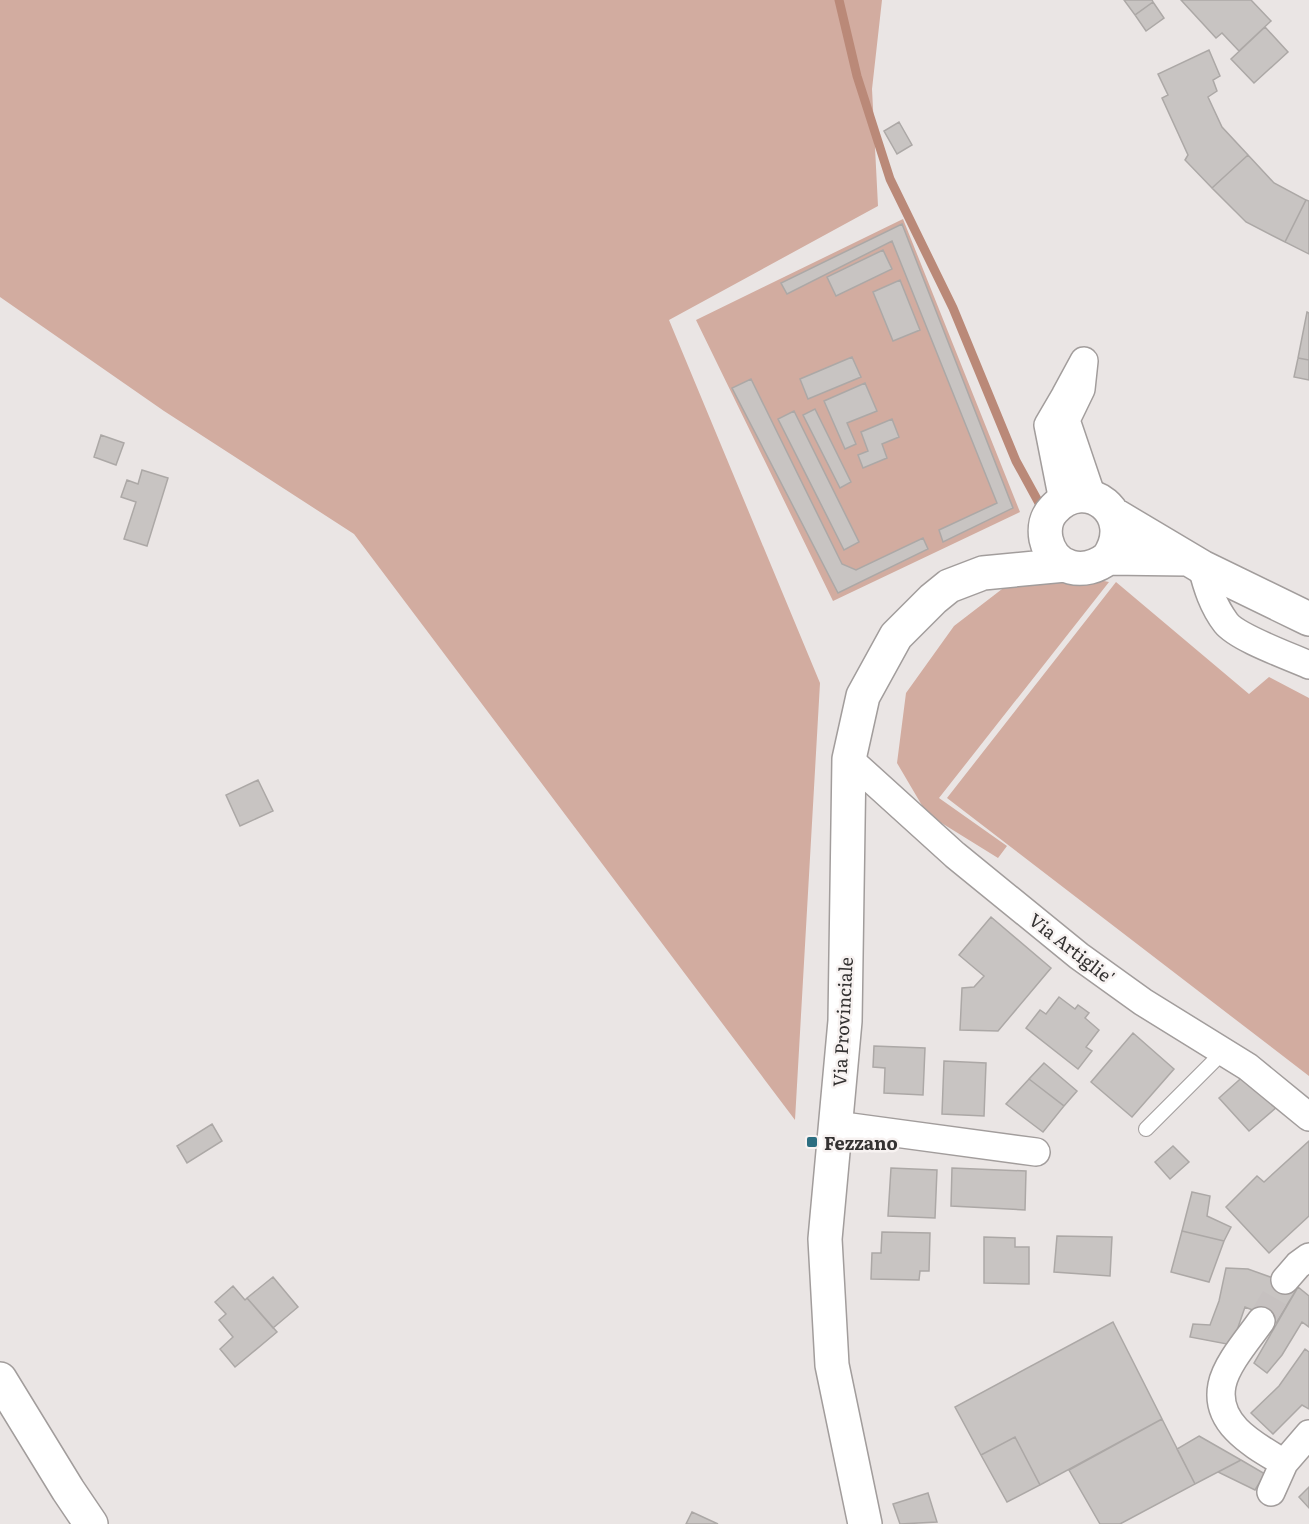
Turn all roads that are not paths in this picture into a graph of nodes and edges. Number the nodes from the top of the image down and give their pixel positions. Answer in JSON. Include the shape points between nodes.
{"nodes":[{"id":1,"x":1078,"y":509,"type":"junction"},
{"id":2,"x":1108,"y":558,"type":"junction"},
{"id":3,"x":1194,"y":563,"type":"junction"},
{"id":4,"x":1065,"y":565,"type":"junction"},
{"id":5,"x":983,"y":573,"type":"junction"},
{"id":6,"x":1309,"y":620,"type":"edge"},
{"id":7,"x":1309,"y":664,"type":"edge"},
{"id":8,"x":849,"y":759,"type":"junction"},
{"id":9,"x":1223,"y":1052,"type":"junction"},
{"id":10,"x":1308,"y":1116,"type":"edge"},
{"id":11,"x":836,"y":1125,"type":"junction"},
{"id":12,"x":1146,"y":1129,"type":"dead end"},
{"id":13,"x":1036,"y":1152,"type":"dead end"},
{"id":14,"x":1309,"y":1257,"type":"edge"},
{"id":15,"x":1285,"y":1280,"type":"tunnel mouth"},
{"id":16,"x":1261,"y":1321,"type":"tunnel mouth"},
{"id":17,"x":0,"y":1379,"type":"edge"},
{"id":18,"x":1309,"y":1434,"type":"edge"},
{"id":19,"x":1284,"y":1463,"type":"junction"},
{"id":20,"x":1271,"y":1492,"type":"dead end"},
{"id":21,"x":91,"y":1524,"type":"edge"},
{"id":22,"x":865,"y":1524,"type":"edge"}],
"edges":[{"from":1,"to":2,"type":"main road","via":[[1117,525],[1118,537]]},
{"from":1,"to":3,"type":"main road"},
{"from":1,"to":4,"type":"main road","via":[[1045,536],[1048,548]]},
{"from":1,"to":5,"type":"main road"},
{"from":2,"to":3,"type":"main road"},
{"from":2,"to":4,"type":"main road","via":[[1087,568]]},
{"from":3,"to":6,"type":"main road"},
{"from":3,"to":7,"type":"street","via":[[1227,625]]},
{"from":4,"to":5,"type":"main road"},
{"from":5,"to":8,"type":"main road","name":"Via Provinciale","via":[[949,586],[896,636],[863,696]]},
{"from":8,"to":9,"type":"street","name":"Via Artiglie'","via":[[956,855],[1079,956]]},
{"from":8,"to":11,"type":"main road","name":"Via Provinciale","via":[[845,1021]]},
{"from":9,"to":10,"type":"street","name":"Via Artiglie'","via":[[1248,1067]]},
{"from":9,"to":12,"type":"lane"},
{"from":11,"to":13,"type":"street"},
{"from":11,"to":22,"type":"main road","name":"Via Provinciale","via":[[825,1239],[832,1365]]},
{"from":14,"to":15,"type":"street"},
{"from":16,"to":19,"type":"street","via":[[1222,1384],[1223,1408],[1232,1426]]},
{"from":17,"to":21,"type":"main road"},
{"from":18,"to":19,"type":"street"},
{"from":19,"to":20,"type":"street"}]}
